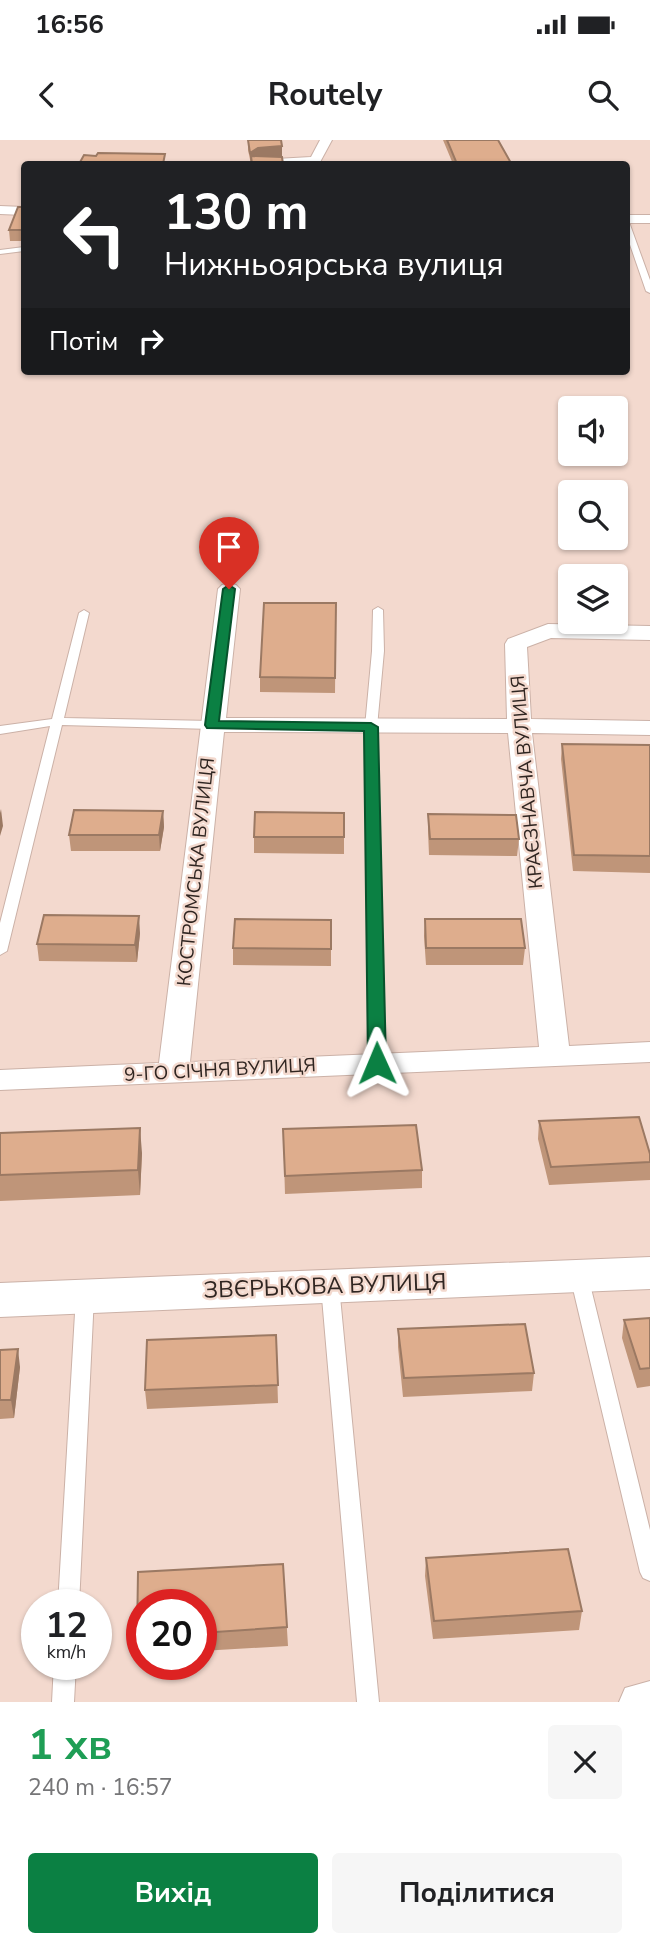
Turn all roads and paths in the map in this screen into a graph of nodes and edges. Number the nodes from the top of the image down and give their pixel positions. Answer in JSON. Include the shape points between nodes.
{"nodes":[{"id":1,"x":326,"y":140,"type":"edge"},
{"id":2,"x":315,"y":161,"type":"edge"},
{"id":3,"x":0,"y":210,"type":"edge"},
{"id":4,"x":21,"y":211,"type":"edge"},
{"id":5,"x":650,"y":219,"type":"edge"},
{"id":6,"x":630,"y":220,"type":"edge"},
{"id":7,"x":630,"y":232,"type":"edge"},
{"id":8,"x":21,"y":248,"type":"edge"},
{"id":9,"x":0,"y":252,"type":"edge"},
{"id":10,"x":650,"y":291,"type":"edge"},
{"id":11,"x":229,"y":589,"type":"dead end"},
{"id":12,"x":378,"y":610,"type":"dead end"},
{"id":13,"x":84,"y":612,"type":"dead end"},
{"id":14,"x":650,"y":633,"type":"edge"},
{"id":15,"x":59,"y":721,"type":"junction"},
{"id":16,"x":519,"y":724,"type":"junction"},
{"id":17,"x":212,"y":725,"type":"junction"},
{"id":18,"x":371,"y":727,"type":"junction"},
{"id":19,"x":650,"y":728,"type":"edge"},
{"id":20,"x":0,"y":730,"type":"edge"},
{"id":21,"x":0,"y":951,"type":"edge"},
{"id":22,"x":650,"y":1052,"type":"edge"},
{"id":23,"x":555,"y":1056,"type":"junction"},
{"id":24,"x":377,"y":1063,"type":"junction"},
{"id":25,"x":173,"y":1072,"type":"junction"},
{"id":26,"x":0,"y":1080,"type":"edge"},
{"id":27,"x":650,"y":1273,"type":"edge"},
{"id":28,"x":579,"y":1276,"type":"junction"},
{"id":29,"x":330,"y":1286,"type":"junction"},
{"id":30,"x":85,"y":1296,"type":"junction"},
{"id":31,"x":0,"y":1300,"type":"edge"},
{"id":32,"x":650,"y":1572,"type":"edge"},
{"id":33,"x":69,"y":1589,"type":"edge"},
{"id":34,"x":64,"y":1680,"type":"edge"},
{"id":35,"x":63,"y":1702,"type":"edge"},
{"id":36,"x":368,"y":1702,"type":"edge"},
{"id":37,"x":641,"y":1702,"type":"edge"},
{"id":38,"x":650,"y":1702,"type":"edge"}],
"edges":[{"from":1,"to":2,"type":"street"},
{"from":3,"to":4,"type":"street"},
{"from":5,"to":6,"type":"street"},
{"from":7,"to":10,"type":"lane"},
{"from":8,"to":9,"type":"lane"},
{"from":11,"to":17,"type":"street","name":"КОСТРОМСЬКА ВУЛИЦЯ"},
{"from":12,"to":18,"type":"lane"},
{"from":13,"to":15,"type":"lane"},
{"from":14,"to":16,"type":"street","name":"КРАЄЗНАВЧА ВУЛИЦЯ","via":[[548,631],[516,644]]},
{"from":15,"to":17,"type":"lane"},
{"from":15,"to":20,"type":"lane"},
{"from":15,"to":21,"type":"lane"},
{"from":16,"to":18,"type":"street"},
{"from":16,"to":19,"type":"street"},
{"from":16,"to":23,"type":"street","name":"КРАЄЗНАВЧА ВУЛИЦЯ"},
{"from":17,"to":18,"type":"street"},
{"from":17,"to":25,"type":"street","name":"КОСТРОМСЬКА ВУЛИЦЯ"},
{"from":18,"to":24,"type":"lane"},
{"from":22,"to":23,"type":"street","name":"9-ГО СІЧНЯ ВУЛИЦЯ"},
{"from":23,"to":24,"type":"street","name":"9-ГО СІЧНЯ ВУЛИЦЯ"},
{"from":24,"to":25,"type":"street","name":"9-ГО СІЧНЯ ВУЛИЦЯ"},
{"from":25,"to":26,"type":"street","name":"9-ГО СІЧНЯ ВУЛИЦЯ"},
{"from":27,"to":28,"type":"street","name":"ЗВЄРЬКОВА ВУЛИЦЯ"},
{"from":28,"to":29,"type":"street","name":"ЗВЄРЬКОВА ВУЛИЦЯ"},
{"from":28,"to":32,"type":"lane"},
{"from":29,"to":30,"type":"street","name":"ЗВЄРЬКОВА ВУЛИЦЯ"},
{"from":29,"to":36,"type":"lane"},
{"from":30,"to":31,"type":"street","name":"ЗВЄРЬКОВА ВУЛИЦЯ"},
{"from":30,"to":33,"type":"lane"},
{"from":34,"to":35,"type":"lane"},
{"from":37,"to":38,"type":"street"}]}
